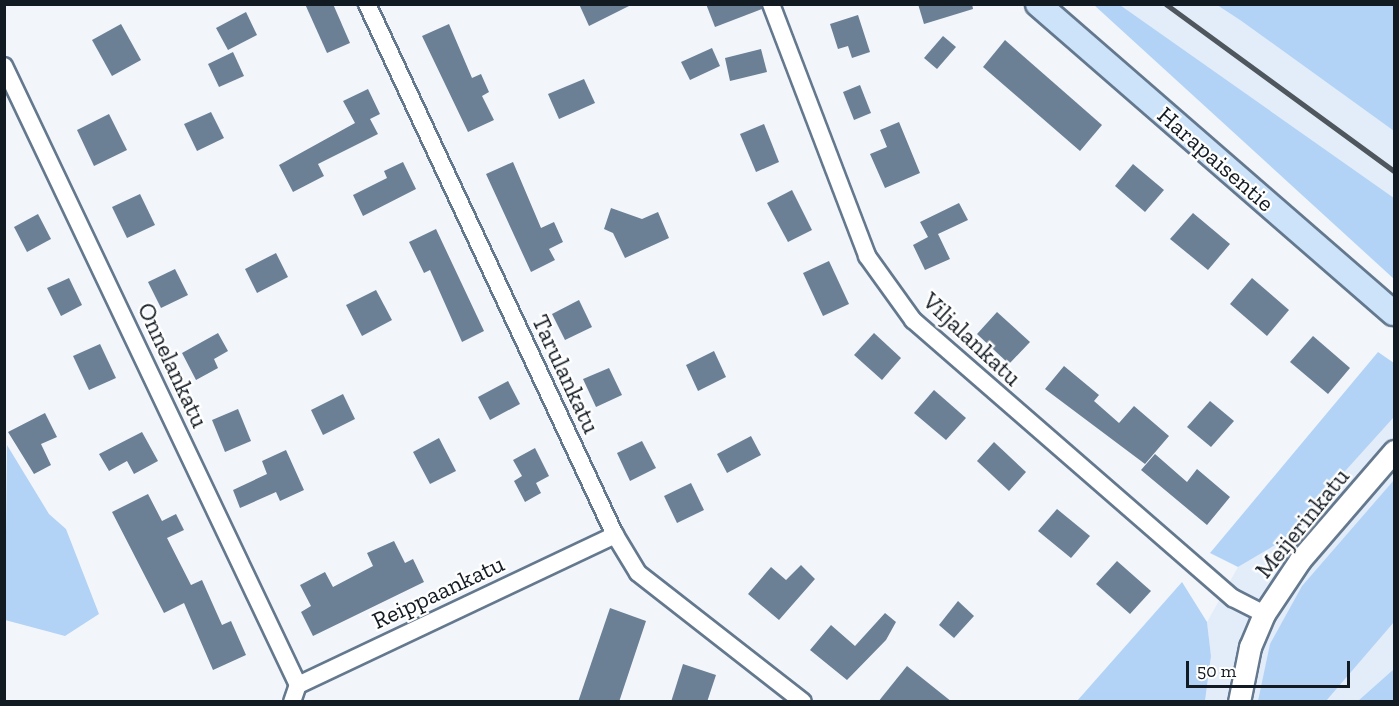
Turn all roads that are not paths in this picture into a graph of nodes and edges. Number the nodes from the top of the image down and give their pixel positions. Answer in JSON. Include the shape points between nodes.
{"nodes":[{"id":1,"x":367,"y":4,"type":"edge"},
{"id":2,"x":771,"y":4,"type":"edge"},
{"id":3,"x":1038,"y":4,"type":"edge"},
{"id":4,"x":4,"y":66,"type":"edge"},
{"id":5,"x":1395,"y":313,"type":"edge"},
{"id":6,"x":1395,"y":451,"type":"edge"},
{"id":7,"x":615,"y":535,"type":"junction"},
{"id":8,"x":1264,"y":614,"type":"junction"},
{"id":9,"x":298,"y":685,"type":"junction"},
{"id":10,"x":292,"y":702,"type":"edge"},
{"id":11,"x":803,"y":702,"type":"edge"},
{"id":12,"x":1239,"y":702,"type":"edge"}],
"edges":[{"from":1,"to":7,"type":"street","name":"Tarulankatu"},
{"from":2,"to":8,"type":"street","name":"Viljalankatu","via":[[867,256],[913,320],[1218,586]]},
{"from":3,"to":5,"type":"main road","name":"Harapaisentie"},
{"from":4,"to":9,"type":"street","name":"Onnelankatu"},
{"from":6,"to":8,"type":"street","name":"Meijerinkatu","via":[[1300,560]]},
{"from":7,"to":9,"type":"street","name":"Reippaankatu"},
{"from":7,"to":11,"type":"street","name":"Tarulankatu","via":[[638,573]]},
{"from":8,"to":12,"type":"street","name":"Meijerinkatu","via":[[1250,647]]},
{"from":9,"to":10,"type":"street"}]}
